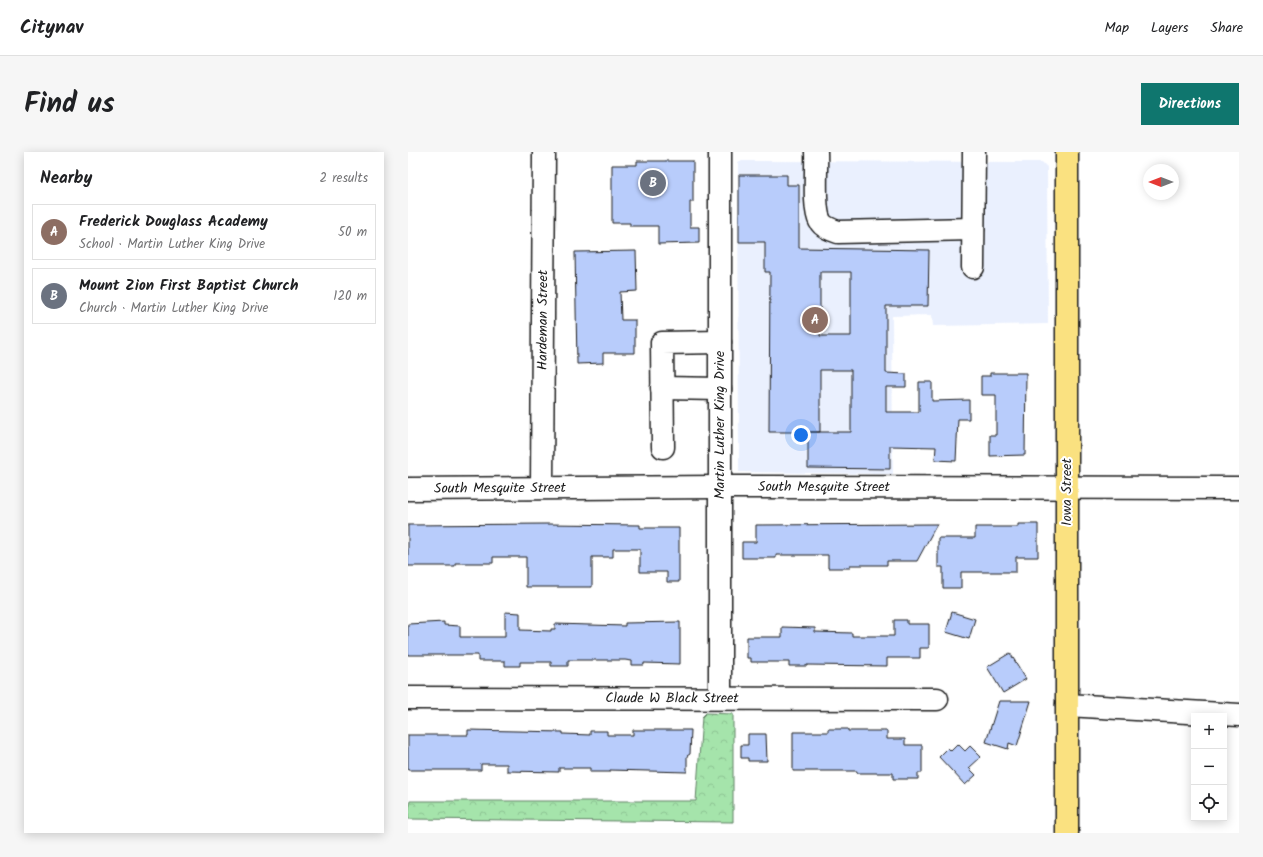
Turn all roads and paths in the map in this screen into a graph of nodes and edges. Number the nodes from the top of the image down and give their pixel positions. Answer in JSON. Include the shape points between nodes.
{"nodes":[{"id":1,"x":544,"y":152,"type":"edge"},
{"id":2,"x":720,"y":152,"type":"edge"},
{"id":3,"x":816,"y":152,"type":"edge"},
{"id":4,"x":974,"y":152,"type":"edge"},
{"id":5,"x":1067,"y":152,"type":"edge"},
{"id":6,"x":973,"y":229,"type":"junction"},
{"id":7,"x":973,"y":267,"type":"dead end"},
{"id":8,"x":720,"y":342,"type":"junction"},
{"id":9,"x":662,"y":388,"type":"junction"},
{"id":10,"x":720,"y":389,"type":"junction"},
{"id":11,"x":662,"y":446,"type":"dead end"},
{"id":12,"x":542,"y":487,"type":"junction"},
{"id":13,"x":720,"y":487,"type":"junction"},
{"id":14,"x":1067,"y":488,"type":"junction"},
{"id":15,"x":1239,"y":488,"type":"edge"},
{"id":16,"x":408,"y":489,"type":"edge"},
{"id":17,"x":408,"y":698,"type":"edge"},
{"id":18,"x":720,"y":698,"type":"junction"},
{"id":19,"x":937,"y":699,"type":"dead end"},
{"id":20,"x":1067,"y":705,"type":"junction"},
{"id":21,"x":1239,"y":715,"type":"edge"},
{"id":22,"x":1067,"y":833,"type":"edge"}],
"edges":[{"from":1,"to":12,"type":"street","name":"Hardeman Street"},
{"from":2,"to":8,"type":"street","name":"Martin Luther King Drive"},
{"from":3,"to":6,"type":"street","via":[[817,212],[820,222],[828,229],[838,232]]},
{"from":4,"to":6,"type":"street"},
{"from":5,"to":14,"type":"main road","name":"Iowa Street"},
{"from":6,"to":7,"type":"street"},
{"from":8,"to":9,"type":"street","via":[[662,343]]},
{"from":8,"to":10,"type":"street","name":"Martin Luther King Drive"},
{"from":9,"to":10,"type":"street"},
{"from":9,"to":11,"type":"street"},
{"from":10,"to":13,"type":"street","name":"Martin Luther King Drive"},
{"from":12,"to":13,"type":"street","name":"South Mesquite Street"},
{"from":12,"to":16,"type":"street","name":"South Mesquite Street"},
{"from":13,"to":14,"type":"street","name":"South Mesquite Street"},
{"from":13,"to":18,"type":"street","name":"Martin Luther King Drive"},
{"from":14,"to":15,"type":"street","name":"South Mesquite Street"},
{"from":14,"to":20,"type":"main road","name":"Iowa Street"},
{"from":17,"to":18,"type":"street","name":"Claude W Black Street"},
{"from":18,"to":19,"type":"street","name":"Claude W Black Street"},
{"from":20,"to":21,"type":"street"},
{"from":20,"to":22,"type":"main road","name":"Iowa Street"}]}
